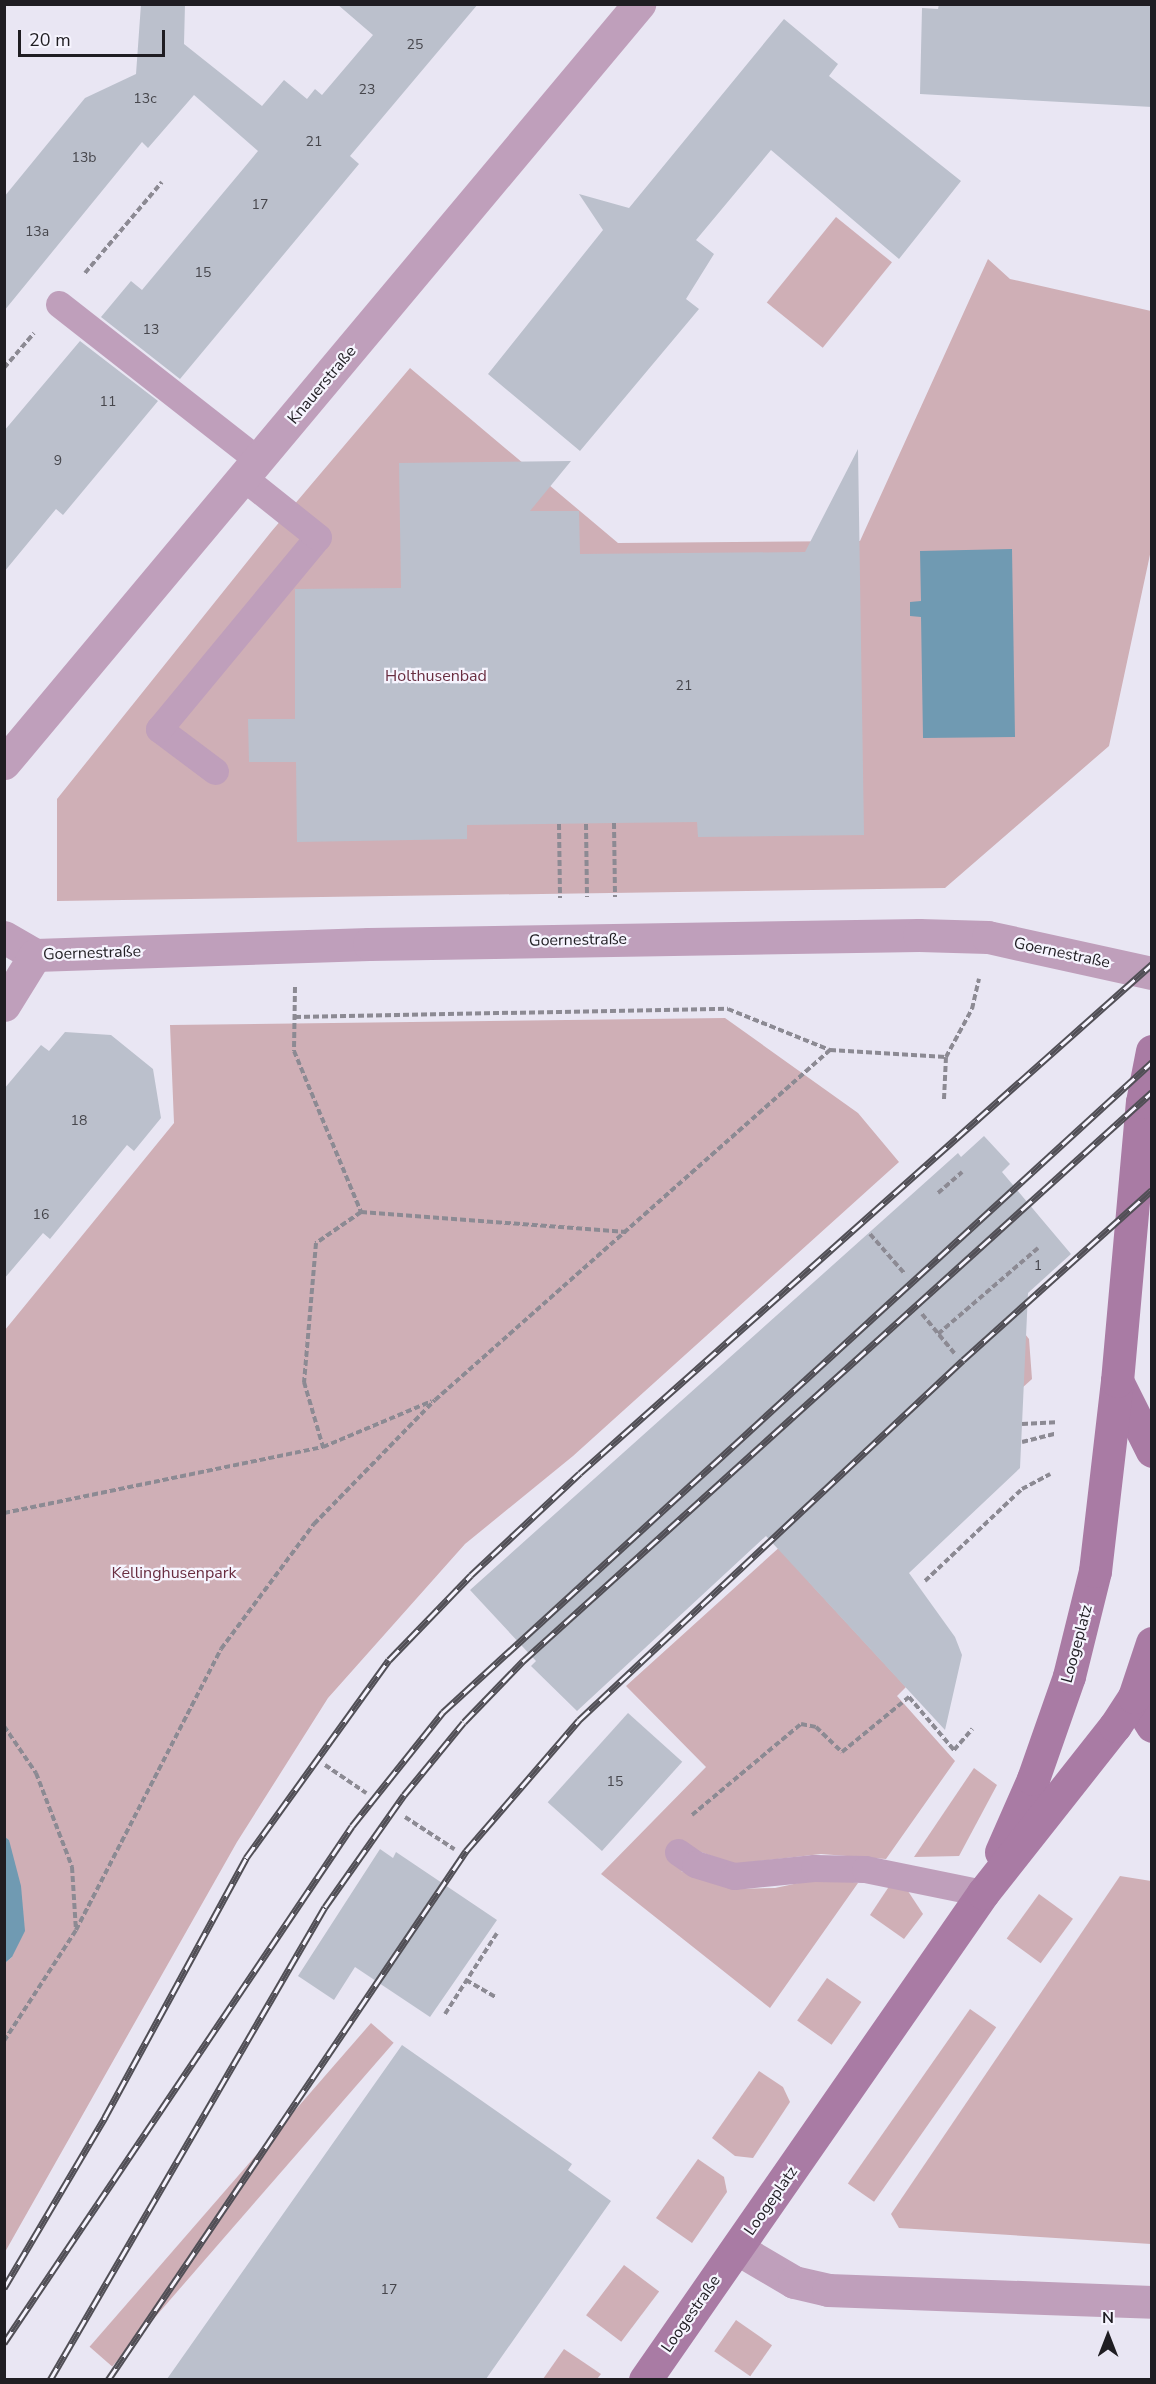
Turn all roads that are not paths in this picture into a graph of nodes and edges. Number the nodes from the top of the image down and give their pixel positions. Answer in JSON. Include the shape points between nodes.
{"nodes":[{"id":1,"x":639,"y":4,"type":"edge"},
{"id":2,"x":59,"y":304,"type":"dead end"},
{"id":3,"x":252,"y":470,"type":"junction"},
{"id":4,"x":4,"y":763,"type":"edge"},
{"id":5,"x":215,"y":771,"type":"dead end"},
{"id":6,"x":4,"y":937,"type":"edge"},
{"id":7,"x":35,"y":955,"type":"junction"},
{"id":8,"x":1152,"y":973,"type":"edge"},
{"id":9,"x":4,"y":1005,"type":"edge"},
{"id":10,"x":1152,"y":1051,"type":"edge"},
{"id":11,"x":1147,"y":1104,"type":"edge"},
{"id":12,"x":1117,"y":1381,"type":"junction"},
{"id":13,"x":1152,"y":1451,"type":"edge"},
{"id":14,"x":1152,"y":1643,"type":"edge"},
{"id":15,"x":1134,"y":1697,"type":"junction"},
{"id":16,"x":1053,"y":1724,"type":"junction"},
{"id":17,"x":1152,"y":1726,"type":"edge"},
{"id":18,"x":1096,"y":1749,"type":"junction"},
{"id":19,"x":678,"y":1852,"type":"road end"},
{"id":20,"x":983,"y":1893,"type":"junction"},
{"id":21,"x":738,"y":2249,"type":"junction"},
{"id":22,"x":1152,"y":2302,"type":"edge"},
{"id":23,"x":645,"y":2379,"type":"edge"}],
"edges":[{"from":1,"to":3,"type":"street","name":"Knauerstraße"},
{"from":2,"to":3,"type":"lane"},
{"from":3,"to":4,"type":"street","name":"Knauerstraße"},
{"from":3,"to":5,"type":"lane","via":[[318,537],[159,729]]},
{"from":6,"to":7,"type":"street","name":"Goernestraße"},
{"from":7,"to":8,"type":"street","name":"Goernestraße","via":[[295,946],[930,935],[988,937]]},
{"from":7,"to":9,"type":"street"},
{"from":10,"to":11,"type":"street","name":"Loogeplatz"},
{"from":11,"to":12,"type":"street","name":"Loogeplatz"},
{"from":12,"to":13,"type":"street"},
{"from":12,"to":16,"type":"street","name":"Loogeplatz","via":[[1095,1571],[1077,1652]]},
{"from":14,"to":15,"type":"street","name":"Loogeplatz"},
{"from":15,"to":17,"type":"street"},
{"from":15,"to":18,"type":"street","name":"Loogeplatz"},
{"from":16,"to":18,"type":"street","via":[[1053,1745],[1062,1756],[1077,1760]]},
{"from":16,"to":20,"type":"street","name":"Loogeplatz"},
{"from":18,"to":20,"type":"street","name":"Loogeplatz"},
{"from":19,"to":20,"type":"lane","via":[[695,1864],[734,1876],[814,1868],[865,1869]]},
{"from":20,"to":21,"type":"street","name":"Loogeplatz"},
{"from":21,"to":22,"type":"street","name":"Loogeplatz","via":[[794,2282],[828,2290]]},
{"from":21,"to":23,"type":"street","name":"Loogestraße"}]}
